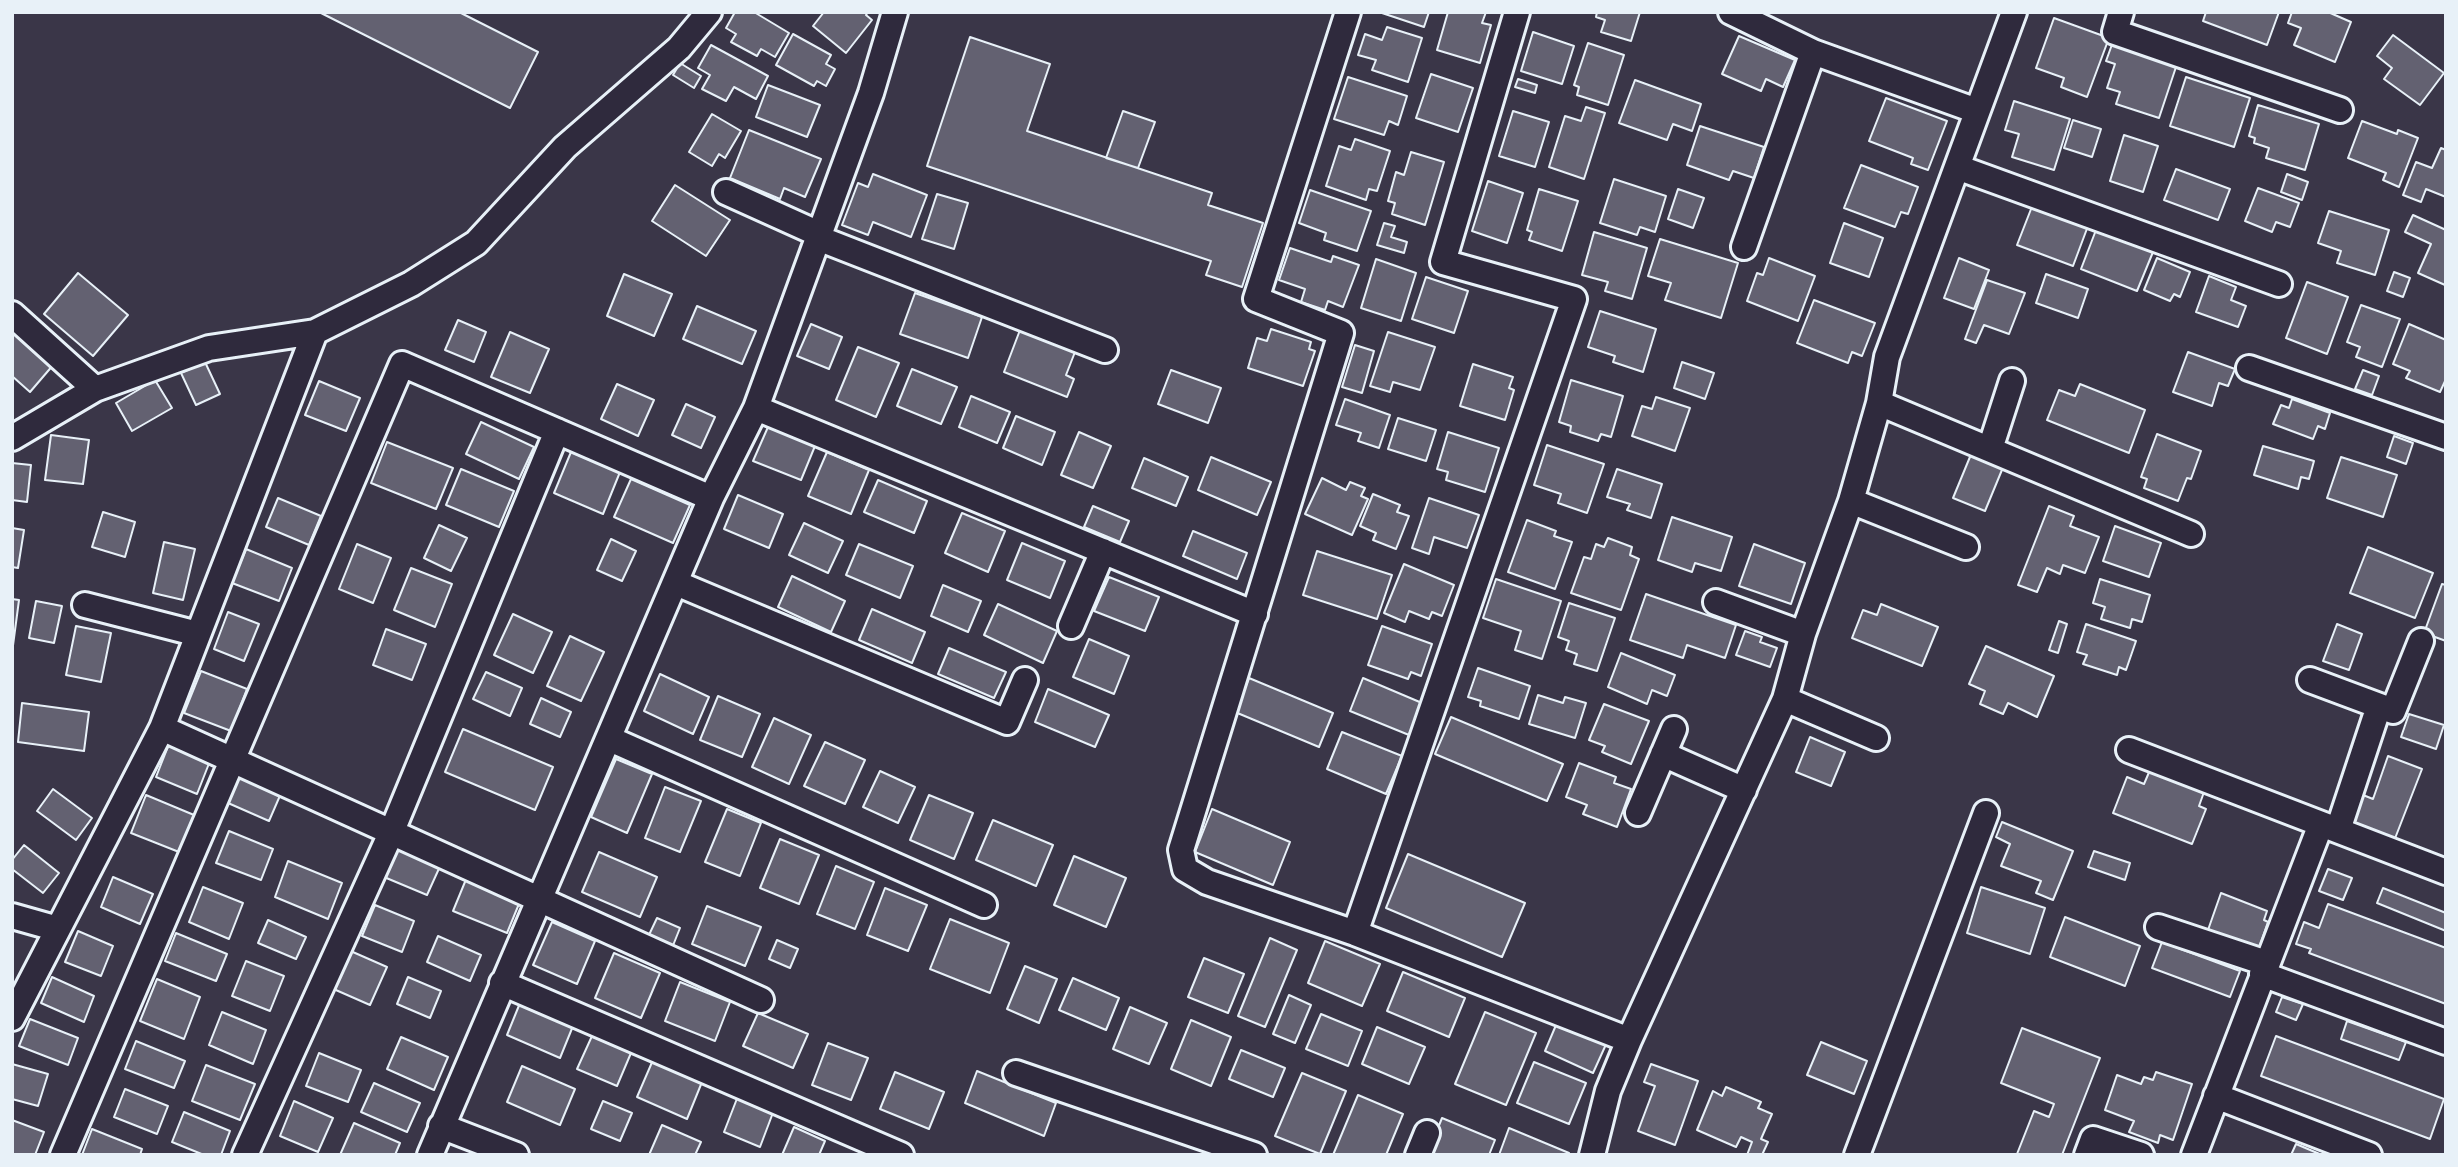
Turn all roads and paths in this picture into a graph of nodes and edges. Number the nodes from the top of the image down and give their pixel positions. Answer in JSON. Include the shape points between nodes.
{"nodes":[{"id":1,"x":709,"y":12,"type":"edge"},
{"id":2,"x":895,"y":12,"type":"edge"},
{"id":3,"x":1348,"y":12,"type":"edge"},
{"id":4,"x":1517,"y":12,"type":"edge"},
{"id":5,"x":1731,"y":12,"type":"edge"},
{"id":6,"x":2121,"y":12,"type":"edge"},
{"id":7,"x":2013,"y":13,"type":"edge"},
{"id":8,"x":1813,"y":52,"type":"junction"},
{"id":9,"x":2340,"y":110,"type":"dead end"},
{"id":10,"x":1977,"y":111,"type":"junction"},
{"id":11,"x":1957,"y":167,"type":"junction"},
{"id":12,"x":726,"y":191,"type":"dead end"},
{"id":13,"x":819,"y":236,"type":"junction"},
{"id":14,"x":1744,"y":247,"type":"dead end"},
{"id":15,"x":2279,"y":284,"type":"dead end"},
{"id":16,"x":12,"y":314,"type":"edge"},
{"id":17,"x":315,"y":332,"type":"junction"},
{"id":18,"x":1105,"y":350,"type":"dead end"},
{"id":19,"x":2249,"y":368,"type":"dead end"},
{"id":20,"x":2012,"y":381,"type":"dead end"},
{"id":21,"x":96,"y":389,"type":"junction"},
{"id":22,"x":1879,"y":403,"type":"junction"},
{"id":23,"x":756,"y":408,"type":"junction"},
{"id":24,"x":557,"y":431,"type":"junction"},
{"id":25,"x":15,"y":433,"type":"edge"},
{"id":26,"x":2446,"y":437,"type":"edge"},
{"id":27,"x":1990,"y":449,"type":"junction"},
{"id":28,"x":711,"y":498,"type":"junction"},
{"id":29,"x":1851,"y":501,"type":"junction"},
{"id":30,"x":2191,"y":534,"type":"dead end"},
{"id":31,"x":1966,"y":547,"type":"dead end"},
{"id":32,"x":1103,"y":551,"type":"junction"},
{"id":33,"x":676,"y":583,"type":"junction"},
{"id":34,"x":1716,"y":602,"type":"dead end"},
{"id":35,"x":85,"y":605,"type":"dead end"},
{"id":36,"x":1255,"y":614,"type":"junction"},
{"id":37,"x":1071,"y":626,"type":"dead end"},
{"id":38,"x":198,"y":634,"type":"junction"},
{"id":39,"x":1803,"y":634,"type":"junction"},
{"id":40,"x":2421,"y":640,"type":"dead end"},
{"id":41,"x":1025,"y":680,"type":"dead end"},
{"id":42,"x":2310,"y":680,"type":"dead end"},
{"id":43,"x":1785,"y":699,"type":"junction"},
{"id":44,"x":2379,"y":706,"type":"junction"},
{"id":45,"x":162,"y":728,"type":"junction"},
{"id":46,"x":1674,"y":729,"type":"dead end"},
{"id":47,"x":1876,"y":738,"type":"dead end"},
{"id":48,"x":610,"y":739,"type":"junction"},
{"id":49,"x":2129,"y":750,"type":"dead end"},
{"id":50,"x":1663,"y":754,"type":"junction"},
{"id":51,"x":234,"y":760,"type":"junction"},
{"id":52,"x":1744,"y":790,"type":"junction"},
{"id":53,"x":1638,"y":813,"type":"dead end"},
{"id":54,"x":1986,"y":813,"type":"dead end"},
{"id":55,"x":2330,"y":827,"type":"junction"},
{"id":56,"x":392,"y":831,"type":"junction"},
{"id":57,"x":2446,"y":872,"type":"edge"},
{"id":58,"x":538,"y":896,"type":"junction"},
{"id":59,"x":984,"y":905,"type":"dead end"},
{"id":60,"x":12,"y":916,"type":"edge"},
{"id":61,"x":2158,"y":927,"type":"dead end"},
{"id":62,"x":58,"y":929,"type":"junction"},
{"id":63,"x":1355,"y":933,"type":"junction"},
{"id":64,"x":2264,"y":968,"type":"junction"},
{"id":65,"x":502,"y":983,"type":"junction"},
{"id":66,"x":761,"y":1000,"type":"dead end"},
{"id":67,"x":12,"y":1018,"type":"edge"},
{"id":68,"x":1629,"y":1040,"type":"junction"},
{"id":69,"x":2446,"y":1042,"type":"edge"},
{"id":70,"x":1016,"y":1073,"type":"dead end"},
{"id":71,"x":2216,"y":1096,"type":"junction"},
{"id":72,"x":441,"y":1126,"type":"junction"},
{"id":73,"x":63,"y":1155,"type":"edge"},
{"id":74,"x":245,"y":1155,"type":"edge"},
{"id":75,"x":429,"y":1155,"type":"edge"},
{"id":76,"x":516,"y":1155,"type":"edge"},
{"id":77,"x":901,"y":1155,"type":"edge"},
{"id":78,"x":1254,"y":1155,"type":"edge"},
{"id":79,"x":1592,"y":1155,"type":"edge"},
{"id":80,"x":1857,"y":1155,"type":"edge"},
{"id":81,"x":2087,"y":1155,"type":"edge"},
{"id":82,"x":2141,"y":1155,"type":"edge"},
{"id":83,"x":2194,"y":1155,"type":"edge"},
{"id":84,"x":2369,"y":1155,"type":"edge"}],
"edges":[{"from":1,"to":17,"type":"street","via":[[679,48],[565,147],[476,243],[411,284]]},
{"from":2,"to":13,"type":"street"},
{"from":3,"to":36,"type":"street","via":[[1256,299],[1341,333]]},
{"from":4,"to":63,"type":"street","via":[[1443,261],[1574,299]]},
{"from":5,"to":8,"type":"street"},
{"from":6,"to":9,"type":"street","via":[[2115,32]]},
{"from":7,"to":10,"type":"street"},
{"from":8,"to":10,"type":"street"},
{"from":8,"to":14,"type":"street"},
{"from":10,"to":11,"type":"street"},
{"from":11,"to":15,"type":"street"},
{"from":11,"to":22,"type":"street","via":[[1887,357]]},
{"from":12,"to":13,"type":"street"},
{"from":13,"to":18,"type":"street"},
{"from":13,"to":23,"type":"street"},
{"from":16,"to":21,"type":"street"},
{"from":17,"to":21,"type":"street","via":[[209,348]]},
{"from":17,"to":38,"type":"street"},
{"from":19,"to":26,"type":"street"},
{"from":20,"to":27,"type":"street"},
{"from":21,"to":25,"type":"street"},
{"from":22,"to":27,"type":"street"},
{"from":22,"to":29,"type":"street"},
{"from":23,"to":28,"type":"street"},
{"from":23,"to":32,"type":"street"},
{"from":24,"to":28,"type":"street"},
{"from":24,"to":51,"type":"street","via":[[402,364]]},
{"from":24,"to":56,"type":"street"},
{"from":27,"to":30,"type":"street"},
{"from":28,"to":33,"type":"street"},
{"from":29,"to":31,"type":"street"},
{"from":29,"to":39,"type":"street"},
{"from":32,"to":36,"type":"street"},
{"from":32,"to":37,"type":"street"},
{"from":33,"to":41,"type":"street","via":[[1007,722]]},
{"from":33,"to":48,"type":"street"},
{"from":34,"to":39,"type":"street"},
{"from":35,"to":38,"type":"street"},
{"from":36,"to":63,"type":"street","via":[[1181,849],[1185,869],[1207,882]]},
{"from":38,"to":45,"type":"street"},
{"from":39,"to":43,"type":"street"},
{"from":40,"to":44,"type":"street","via":[[2393,711]]},
{"from":42,"to":44,"type":"street"},
{"from":43,"to":47,"type":"street"},
{"from":43,"to":52,"type":"street"},
{"from":44,"to":55,"type":"street"},
{"from":45,"to":51,"type":"street"},
{"from":45,"to":62,"type":"street"},
{"from":46,"to":50,"type":"street"},
{"from":48,"to":58,"type":"street"},
{"from":48,"to":59,"type":"street"},
{"from":49,"to":55,"type":"street"},
{"from":50,"to":52,"type":"street"},
{"from":50,"to":53,"type":"street"},
{"from":51,"to":56,"type":"street"},
{"from":51,"to":73,"type":"street"},
{"from":52,"to":68,"type":"street"},
{"from":54,"to":80,"type":"street"},
{"from":55,"to":57,"type":"street"},
{"from":55,"to":64,"type":"street"},
{"from":56,"to":58,"type":"street"},
{"from":56,"to":74,"type":"street"},
{"from":58,"to":65,"type":"street"},
{"from":58,"to":66,"type":"street"},
{"from":60,"to":62,"type":"street"},
{"from":61,"to":64,"type":"street"},
{"from":62,"to":67,"type":"street"},
{"from":63,"to":68,"type":"street"},
{"from":64,"to":69,"type":"street"},
{"from":64,"to":71,"type":"street"},
{"from":65,"to":72,"type":"street"},
{"from":65,"to":77,"type":"street"},
{"from":68,"to":79,"type":"street","via":[[1608,1091]]},
{"from":70,"to":78,"type":"street"},
{"from":71,"to":83,"type":"street"},
{"from":71,"to":84,"type":"street"},
{"from":72,"to":75,"type":"street"},
{"from":72,"to":76,"type":"street"},
{"from":81,"to":82,"type":"street","via":[[2093,1139]]}]}
